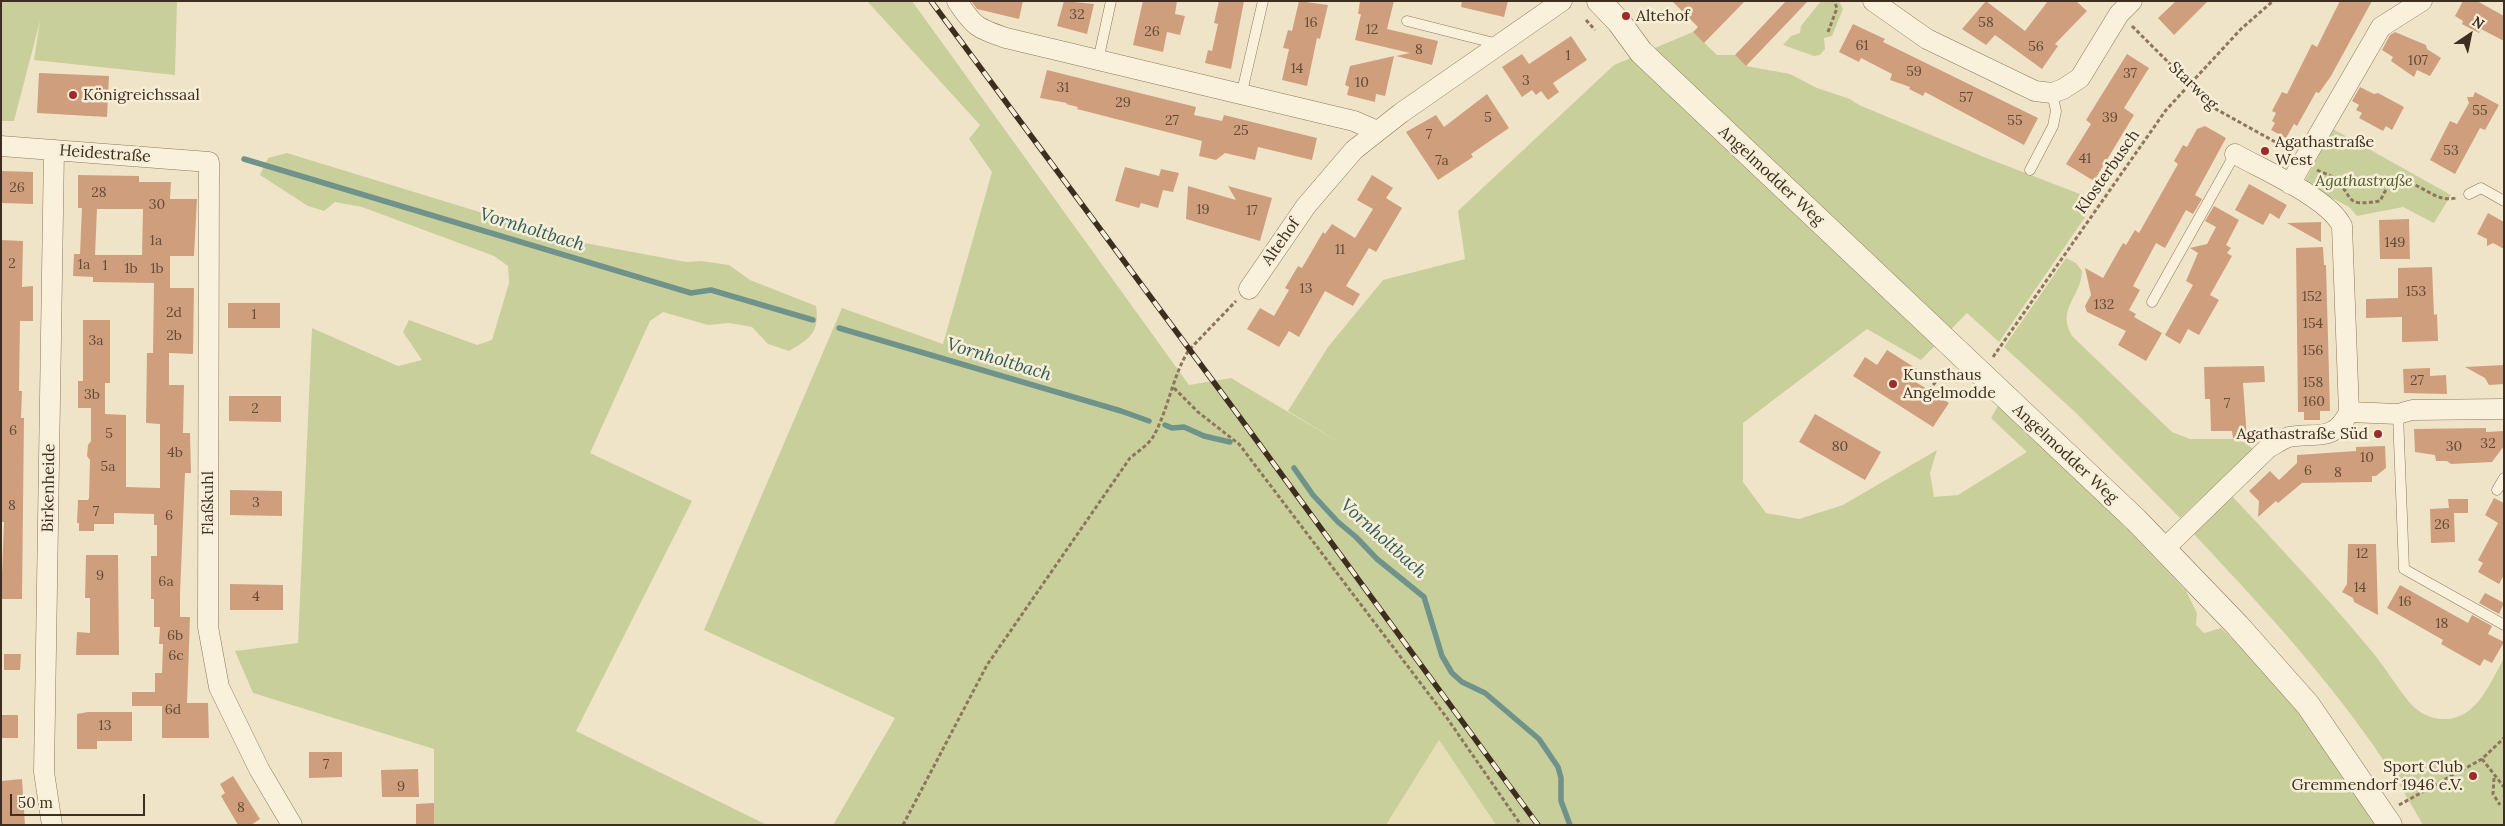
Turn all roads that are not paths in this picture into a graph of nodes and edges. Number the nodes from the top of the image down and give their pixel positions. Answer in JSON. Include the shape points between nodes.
{"nodes":[{"id":1,"x":957,"y":1,"type":"edge"},
{"id":2,"x":1111,"y":1,"type":"edge"},
{"id":3,"x":1263,"y":1,"type":"edge"},
{"id":4,"x":1562,"y":1,"type":"edge"},
{"id":5,"x":1583,"y":1,"type":"edge"},
{"id":6,"x":1599,"y":1,"type":"edge"},
{"id":7,"x":1873,"y":1,"type":"edge"},
{"id":8,"x":2422,"y":1,"type":"edge"},
{"id":9,"x":2119,"y":5,"type":"edge"},
{"id":10,"x":1407,"y":21,"type":"dead end"},
{"id":11,"x":1498,"y":44,"type":"junction"},
{"id":12,"x":1641,"y":52,"type":"junction"},
{"id":13,"x":1098,"y":61,"type":"junction"},
{"id":14,"x":2052,"y":93,"type":"junction"},
{"id":15,"x":1241,"y":96,"type":"junction"},
{"id":16,"x":1377,"y":131,"type":"junction"},
{"id":17,"x":1,"y":146,"type":"edge"},
{"id":18,"x":54,"y":150,"type":"junction"},
{"id":19,"x":2235,"y":154,"type":"joint"},
{"id":20,"x":209,"y":162,"type":"joint"},
{"id":21,"x":2030,"y":170,"type":"dead end"},
{"id":22,"x":2290,"y":184,"type":"junction"},
{"id":23,"x":2469,"y":194,"type":"road end"},
{"id":24,"x":2504,"y":201,"type":"edge"},
{"id":25,"x":1249,"y":288,"type":"road end"},
{"id":26,"x":2152,"y":302,"type":"dead end"},
{"id":27,"x":2504,"y":409,"type":"edge"},
{"id":28,"x":2348,"y":412,"type":"junction"},
{"id":29,"x":2398,"y":414,"type":"junction"},
{"id":30,"x":2504,"y":478,"type":"edge"},
{"id":31,"x":2497,"y":490,"type":"dead end"},
{"id":32,"x":2164,"y":549,"type":"junction"},
{"id":33,"x":2504,"y":625,"type":"edge"},
{"id":34,"x":2393,"y":816,"type":"edge"},
{"id":35,"x":52,"y":825,"type":"edge"},
{"id":36,"x":292,"y":825,"type":"edge"}],
"edges":[{"from":1,"to":13,"type":"street","via":[[971,23],[980,29]]},
{"from":2,"to":13,"type":"lane"},
{"from":3,"to":15,"type":"lane"},
{"from":4,"to":11,"type":"street","name":"Altehof"},
{"from":5,"to":12,"type":"street","name":"Angelmodder Weg","via":[[1609,32]]},
{"from":6,"to":12,"type":"street","name":"Angelmodder Weg","via":[[1628,32]]},
{"from":7,"to":14,"type":"street","via":[[1927,39],[2035,90]]},
{"from":8,"to":22,"type":"street","via":[[2381,27]]},
{"from":9,"to":14,"type":"street","via":[[2080,78]]},
{"from":10,"to":11,"type":"lane"},
{"from":11,"to":16,"type":"street","name":"Altehof"},
{"from":12,"to":32,"type":"street","name":"Angelmodder Weg","via":[[1969,377]]},
{"from":13,"to":15,"type":"street"},
{"from":14,"to":21,"type":"lane","via":[[2056,111],[2053,126]]},
{"from":15,"to":16,"type":"street","via":[[1354,121]]},
{"from":16,"to":25,"type":"street","name":"Altehof","via":[[1354,150],[1306,206]]},
{"from":17,"to":18,"type":"street","name":"Heidestraße"},
{"from":18,"to":20,"type":"street","name":"Heidestraße"},
{"from":18,"to":35,"type":"street","name":"Birkenheide","via":[[44,772]]},
{"from":19,"to":22,"type":"street"},
{"from":19,"to":26,"type":"lane"},
{"from":20,"to":36,"type":"street","name":"Flaßkuhl","via":[[208,627],[219,687],[259,769]]},
{"from":22,"to":28,"type":"street","via":[[2331,209],[2342,226]]},
{"from":23,"to":24,"type":"lane","via":[[2480,188]]},
{"from":27,"to":29,"type":"street","via":[[2412,410]]},
{"from":28,"to":29,"type":"street"},
{"from":28,"to":32,"type":"street","via":[[2343,424],[2332,433],[2288,437],[2268,448]]},
{"from":29,"to":33,"type":"lane","via":[[2404,569]]},
{"from":30,"to":31,"type":"lane"},
{"from":32,"to":34,"type":"street","name":"Angelmodder Weg","via":[[2308,705],[2362,781]]}]}
